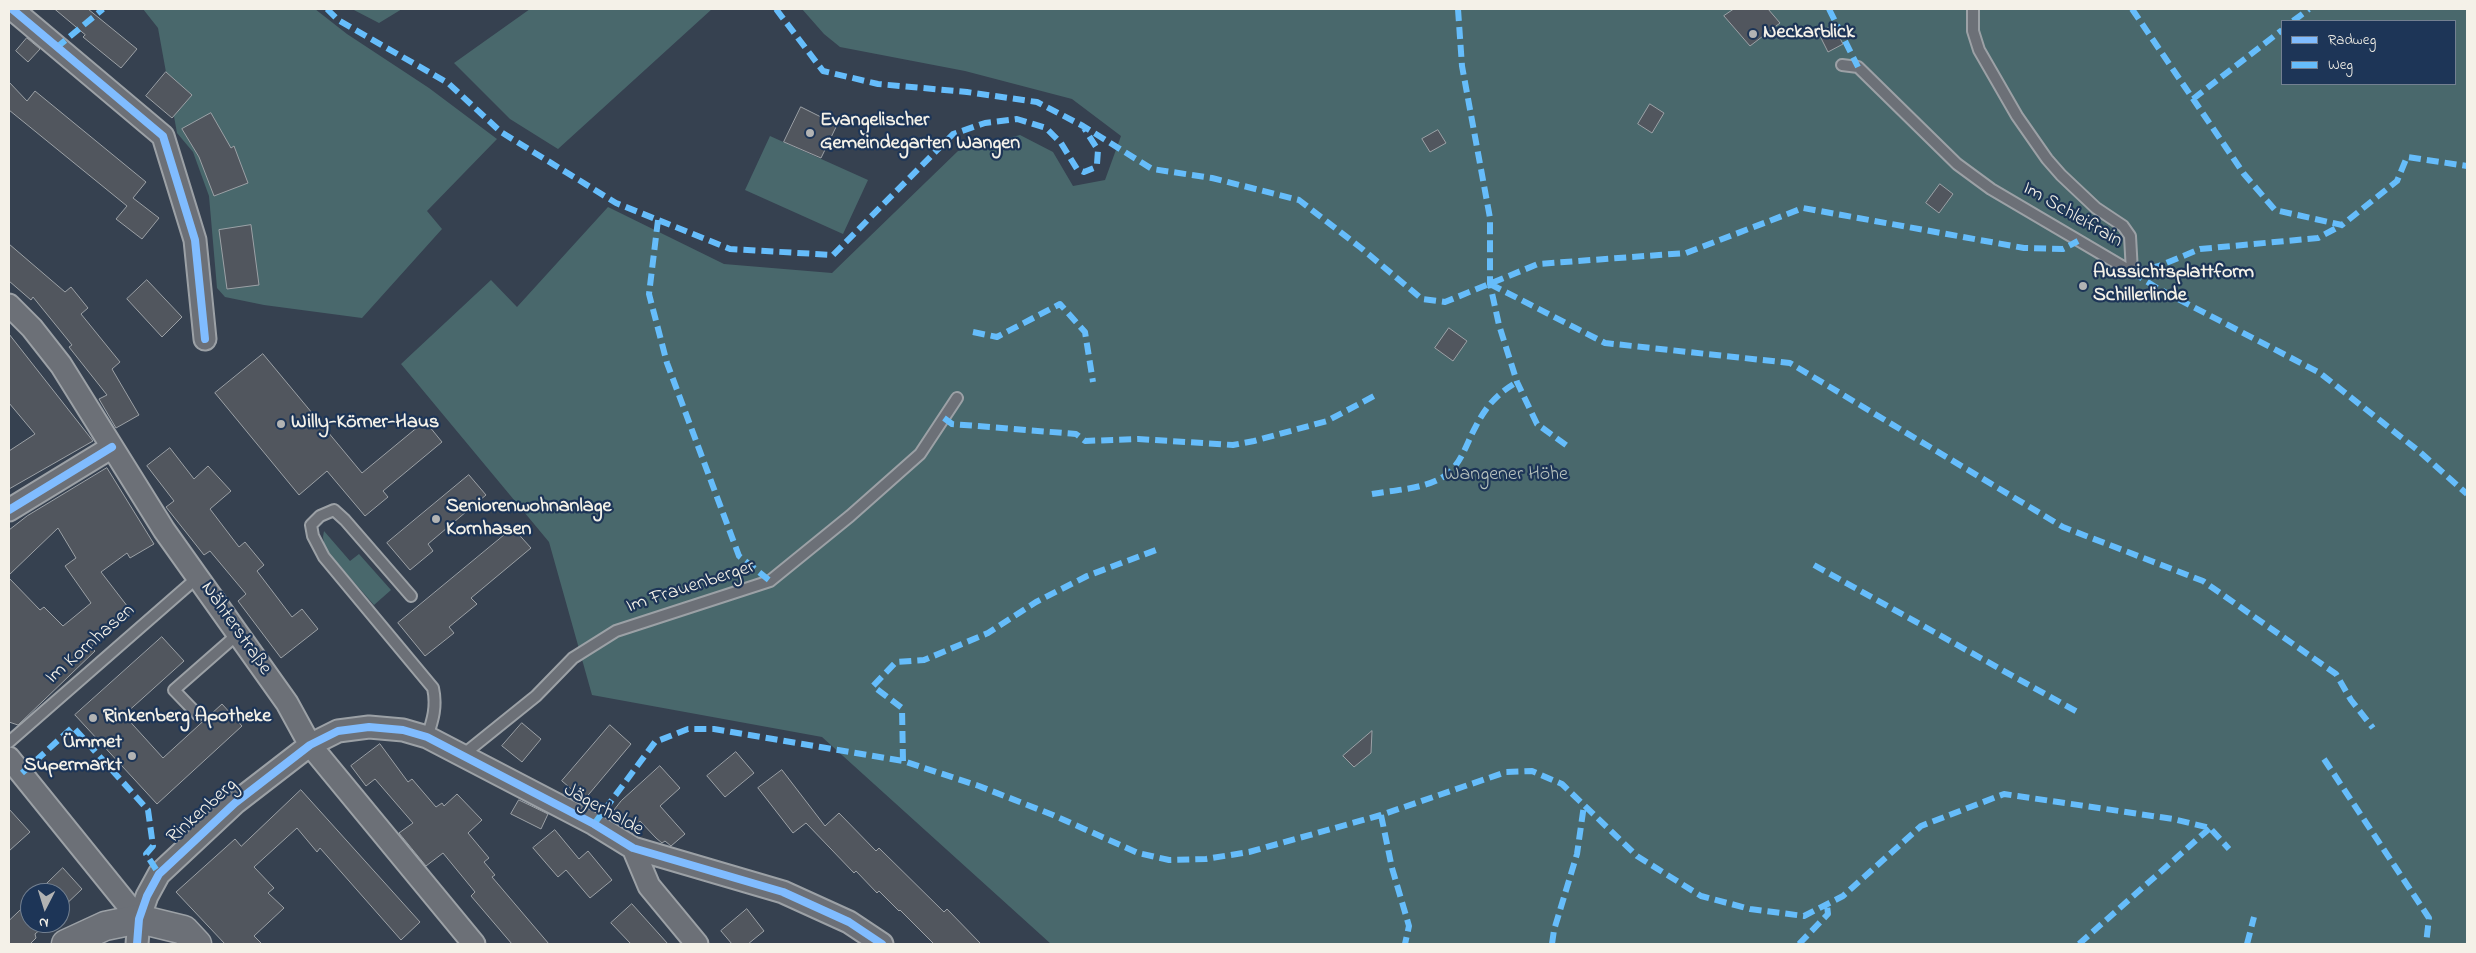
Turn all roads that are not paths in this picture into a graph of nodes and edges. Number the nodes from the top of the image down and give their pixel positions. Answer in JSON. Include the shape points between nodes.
{"nodes":[{"id":1,"x":12,"y":9,"type":"edge"},
{"id":2,"x":1973,"y":9,"type":"edge"},
{"id":3,"x":1842,"y":65,"type":"dead end"},
{"id":4,"x":9,"y":305,"type":"edge"},
{"id":5,"x":205,"y":339,"type":"dead end"},
{"id":6,"x":957,"y":398,"type":"dead end"},
{"id":7,"x":112,"y":447,"type":"junction"},
{"id":8,"x":9,"y":510,"type":"edge"},
{"id":9,"x":198,"y":577,"type":"junction"},
{"id":10,"x":411,"y":596,"type":"dead end"},
{"id":11,"x":239,"y":633,"type":"junction"},
{"id":12,"x":198,"y":715,"type":"dead end"},
{"id":13,"x":427,"y":737,"type":"junction"},
{"id":14,"x":9,"y":742,"type":"edge"},
{"id":15,"x":310,"y":745,"type":"junction"},
{"id":16,"x":464,"y":754,"type":"junction"},
{"id":17,"x":9,"y":758,"type":"edge"},
{"id":18,"x":632,"y":848,"type":"junction"},
{"id":19,"x":141,"y":920,"type":"edge"},
{"id":20,"x":191,"y":937,"type":"edge"},
{"id":21,"x":66,"y":944,"type":"edge"},
{"id":22,"x":474,"y":944,"type":"edge"},
{"id":23,"x":697,"y":944,"type":"edge"},
{"id":24,"x":882,"y":944,"type":"edge"}],
"edges":[{"from":1,"to":5,"type":"street","via":[[163,136],[195,240]]},
{"from":2,"to":3,"type":"lane","name":"Im Schleifrain","via":[[1973,31],[1979,50],[2017,116],[2062,175],[2096,208],[2123,226],[2130,236],[2132,272],[1991,188],[1957,164],[1858,67]]},
{"from":4,"to":7,"type":"street","name":"Nähterstraße","via":[[61,365]]},
{"from":6,"to":16,"type":"lane","name":"Im Frauenberger","via":[[920,454],[770,581],[616,631],[573,658],[536,696]]},
{"from":7,"to":8,"type":"street"},
{"from":7,"to":9,"type":"street","name":"Nähterstraße"},
{"from":9,"to":11,"type":"street","name":"Nähterstraße"},
{"from":9,"to":14,"type":"lane","name":"Im Kornhasen"},
{"from":10,"to":13,"type":"lane","via":[[334,510],[320,516],[312,525],[313,536],[324,557],[433,688],[436,700],[434,718]]},
{"from":11,"to":12,"type":"lane","via":[[174,690]]},
{"from":11,"to":15,"type":"street","name":"Nähterstraße"},
{"from":13,"to":15,"type":"street","name":"Jägerhalde","via":[[403,730],[369,727],[338,731]]},
{"from":13,"to":16,"type":"street","name":"Jägerhalde"},
{"from":15,"to":19,"type":"street","name":"Rinkenberg","via":[[235,803],[159,874]]},
{"from":15,"to":22,"type":"street","name":"Nähterstraße"},
{"from":16,"to":18,"type":"street","name":"Jägerhalde"},
{"from":17,"to":19,"type":"street"},
{"from":18,"to":23,"type":"street","via":[[649,886]]},
{"from":18,"to":24,"type":"street","name":"Jägerhalde","via":[[783,892],[850,922]]},
{"from":19,"to":20,"type":"street"},
{"from":19,"to":21,"type":"street","via":[[105,926]]}]}
